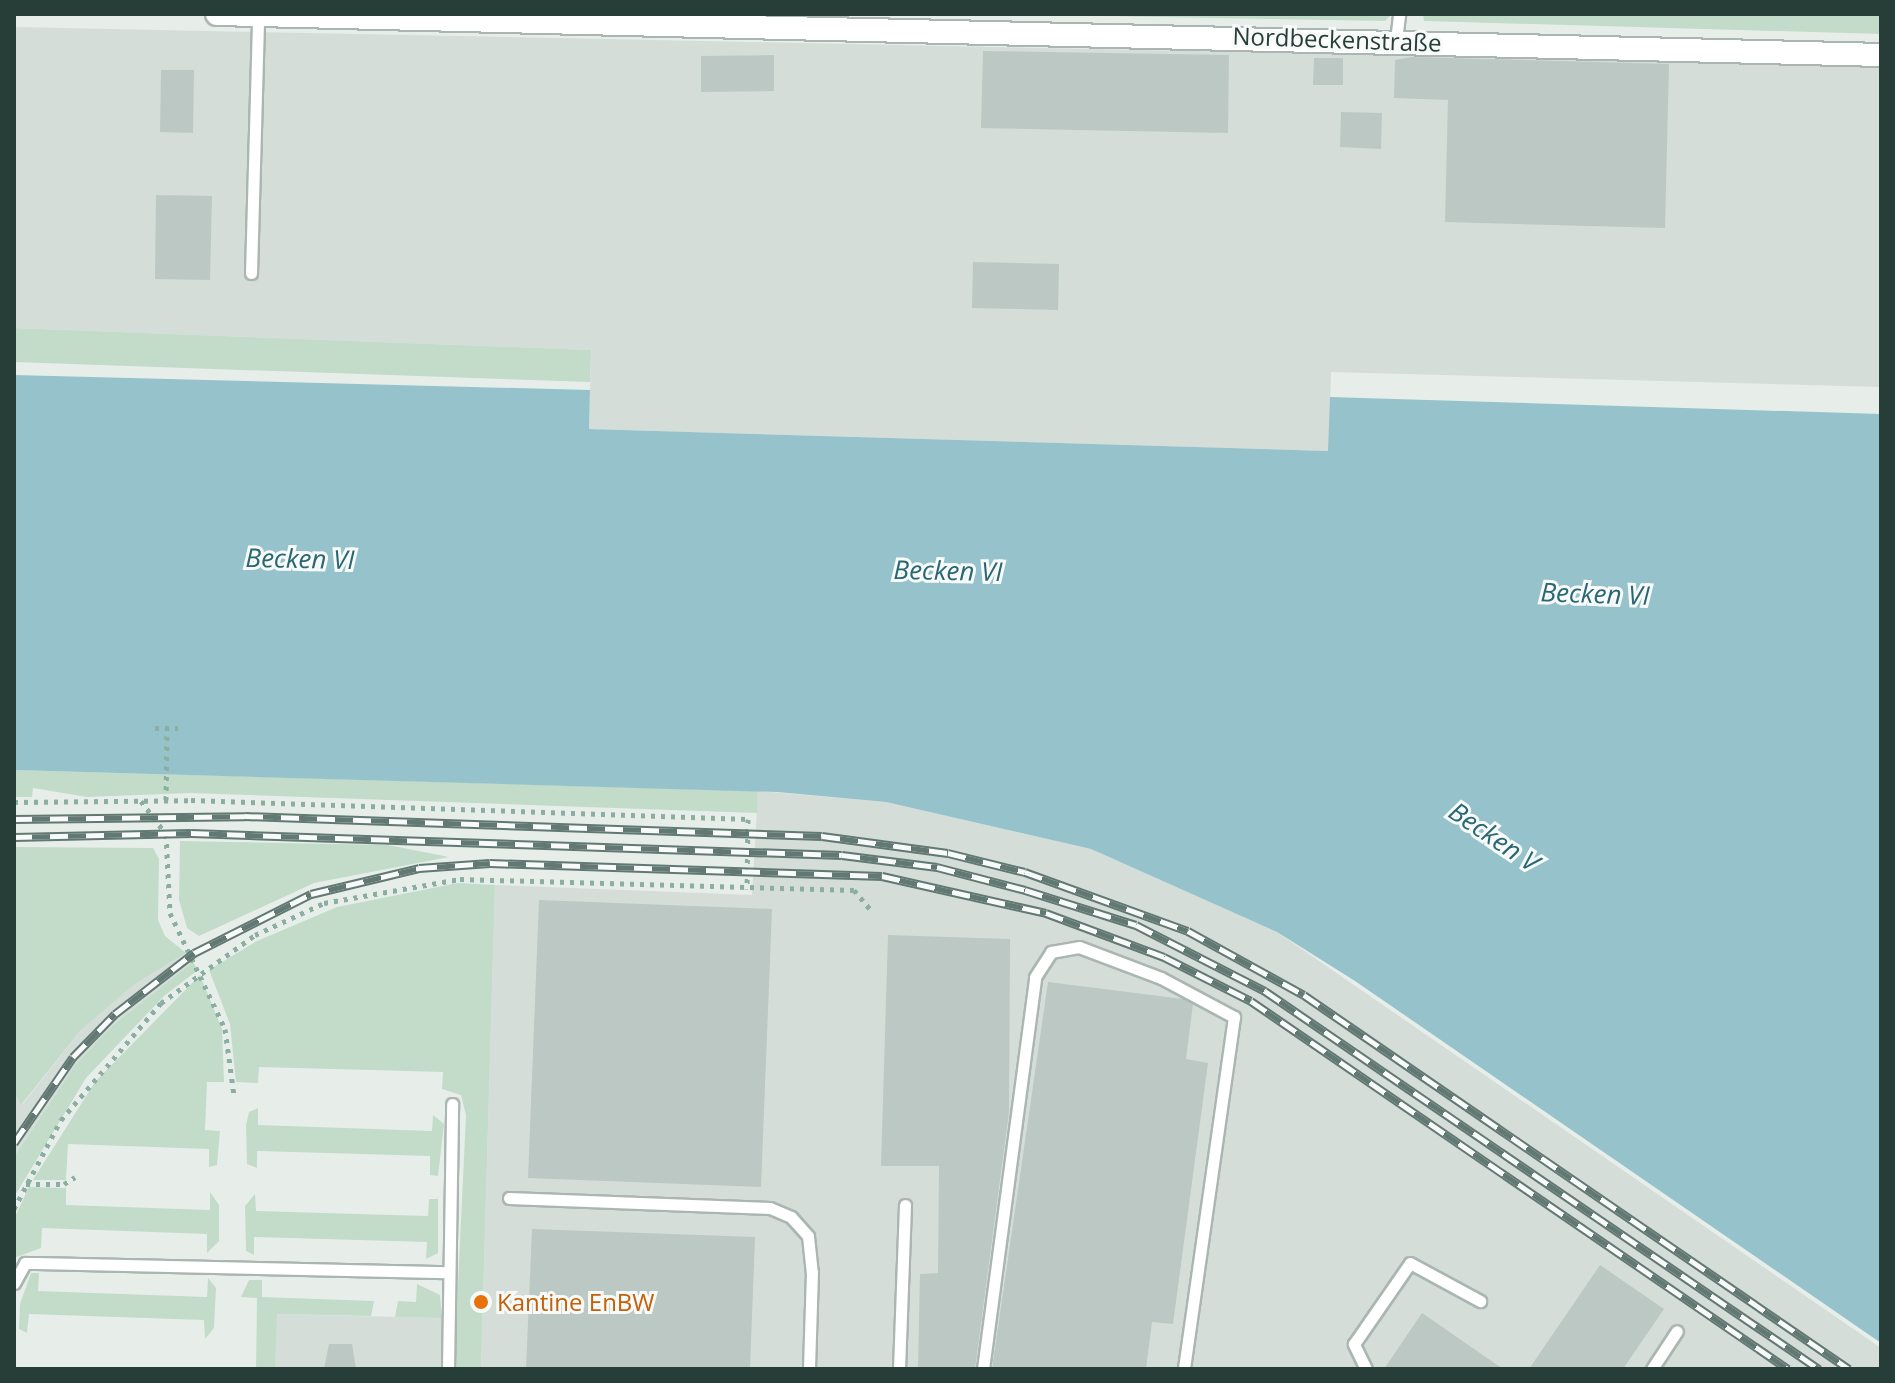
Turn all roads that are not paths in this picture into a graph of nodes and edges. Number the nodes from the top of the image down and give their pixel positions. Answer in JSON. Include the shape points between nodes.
{"nodes":[{"id":1,"x":217,"y":14,"type":"edge"},
{"id":2,"x":1399,"y":14,"type":"edge"},
{"id":3,"x":258,"y":15,"type":"edge"},
{"id":4,"x":1396,"y":40,"type":"junction"},
{"id":5,"x":1881,"y":55,"type":"edge"},
{"id":6,"x":251,"y":273,"type":"dead end"},
{"id":7,"x":452,"y":1104,"type":"dead end"},
{"id":8,"x":509,"y":1198,"type":"dead end"},
{"id":9,"x":905,"y":1205,"type":"dead end"},
{"id":10,"x":447,"y":1272,"type":"junction"},
{"id":11,"x":14,"y":1283,"type":"edge"},
{"id":12,"x":1480,"y":1301,"type":"dead end"},
{"id":13,"x":1677,"y":1331,"type":"dead end"},
{"id":14,"x":448,"y":1369,"type":"edge"},
{"id":15,"x":809,"y":1369,"type":"edge"},
{"id":16,"x":899,"y":1369,"type":"edge"},
{"id":17,"x":983,"y":1369,"type":"edge"},
{"id":18,"x":1184,"y":1369,"type":"edge"},
{"id":19,"x":1366,"y":1369,"type":"edge"},
{"id":20,"x":1652,"y":1369,"type":"edge"}],
"edges":[{"from":1,"to":3,"type":"street","name":"Nordbeckenstraße"},
{"from":2,"to":4,"type":"lane"},
{"from":3,"to":4,"type":"street","name":"Nordbeckenstraße"},
{"from":3,"to":6,"type":"lane"},
{"from":4,"to":5,"type":"street","name":"Nordbeckenstraße"},
{"from":7,"to":10,"type":"lane"},
{"from":8,"to":15,"type":"lane","via":[[770,1208],[791,1217],[808,1236]]},
{"from":9,"to":16,"type":"lane"},
{"from":10,"to":11,"type":"lane","via":[[25,1263]]},
{"from":10,"to":14,"type":"lane"},
{"from":12,"to":19,"type":"lane","via":[[1410,1263],[1354,1344]]},
{"from":13,"to":20,"type":"lane"},
{"from":17,"to":18,"type":"lane","via":[[1035,977],[1051,952],[1079,947],[1161,978],[1234,1017]]}]}
